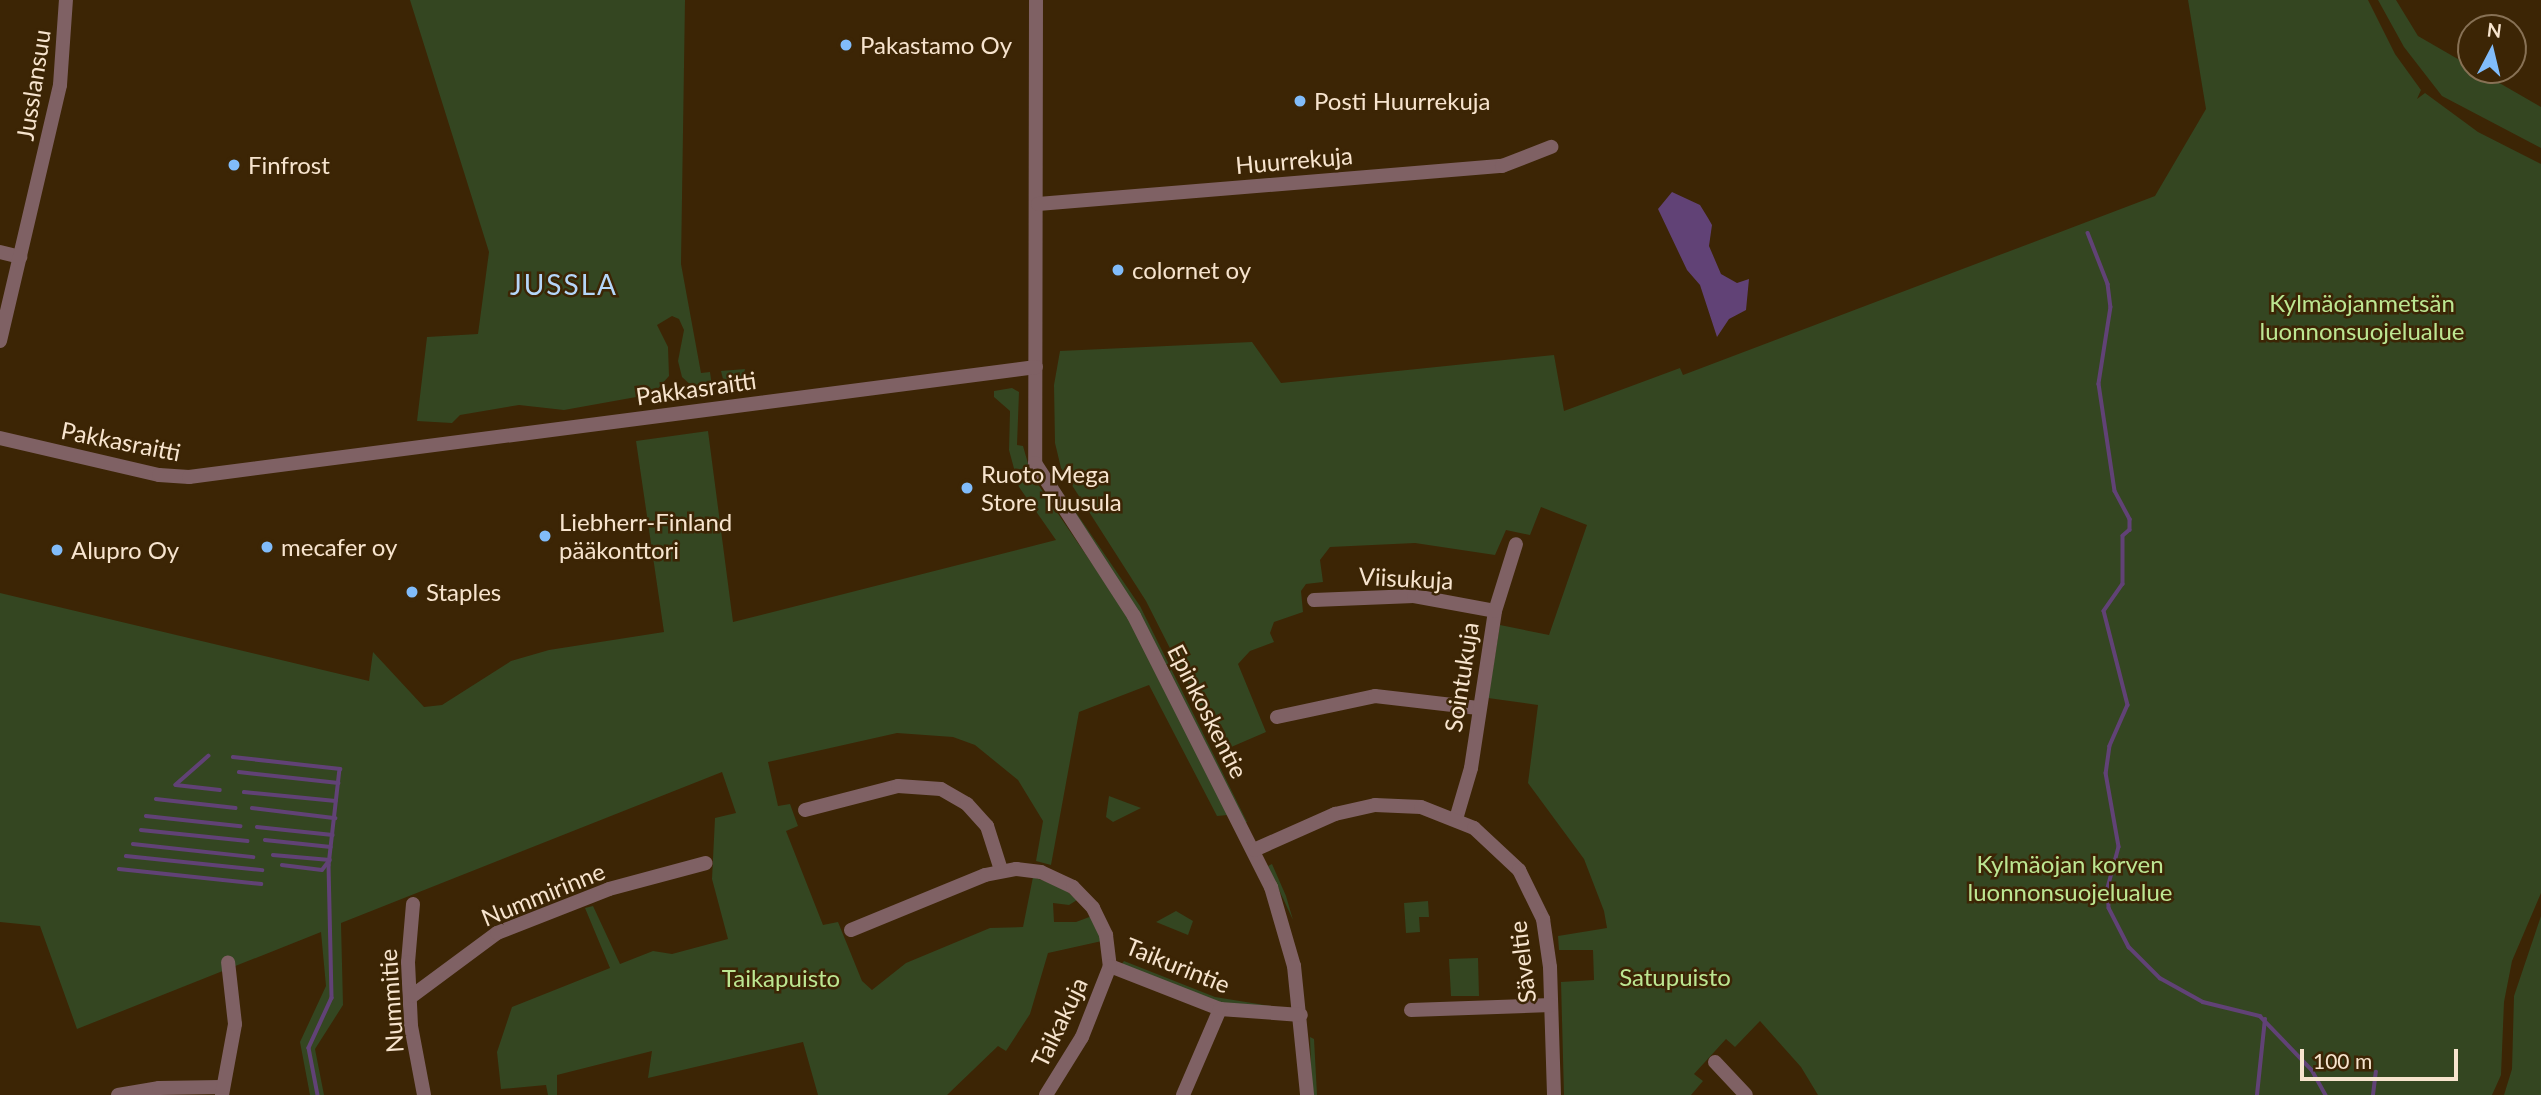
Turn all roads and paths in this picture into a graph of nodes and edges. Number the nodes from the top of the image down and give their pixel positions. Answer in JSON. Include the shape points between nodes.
{"nodes":[{"id":1,"x":66,"y":0,"type":"edge"},
{"id":2,"x":1036,"y":0,"type":"edge"},
{"id":3,"x":1550,"y":147,"type":"dead end"},
{"id":4,"x":1038,"y":204,"type":"junction"},
{"id":5,"x":0,"y":252,"type":"edge"},
{"id":6,"x":20,"y":257,"type":"junction"},
{"id":7,"x":0,"y":341,"type":"edge"},
{"id":8,"x":1036,"y":367,"type":"junction"},
{"id":9,"x":0,"y":438,"type":"edge"},
{"id":10,"x":1516,"y":544,"type":"dead end"},
{"id":11,"x":1314,"y":600,"type":"dead end"},
{"id":12,"x":1495,"y":611,"type":"junction"},
{"id":13,"x":1478,"y":708,"type":"junction"},
{"id":14,"x":1277,"y":717,"type":"dead end"},
{"id":15,"x":805,"y":810,"type":"dead end"},
{"id":16,"x":1456,"y":819,"type":"junction"},
{"id":17,"x":1254,"y":850,"type":"junction"},
{"id":18,"x":706,"y":863,"type":"dead end"},
{"id":19,"x":1001,"y":870,"type":"junction"},
{"id":20,"x":413,"y":904,"type":"dead end"},
{"id":21,"x":851,"y":930,"type":"dead end"},
{"id":22,"x":228,"y":962,"type":"dead end"},
{"id":23,"x":1110,"y":966,"type":"junction"},
{"id":24,"x":412,"y":996,"type":"junction"},
{"id":25,"x":1551,"y":1005,"type":"junction"},
{"id":26,"x":1220,"y":1009,"type":"junction"},
{"id":27,"x":1411,"y":1010,"type":"dead end"},
{"id":28,"x":1301,"y":1015,"type":"junction"},
{"id":29,"x":1715,"y":1062,"type":"dead end"},
{"id":30,"x":221,"y":1091,"type":"edge"},
{"id":31,"x":118,"y":1095,"type":"edge"},
{"id":32,"x":424,"y":1095,"type":"edge"},
{"id":33,"x":1046,"y":1095,"type":"edge"},
{"id":34,"x":1183,"y":1095,"type":"edge"},
{"id":35,"x":1307,"y":1095,"type":"edge"},
{"id":36,"x":1554,"y":1095,"type":"edge"},
{"id":37,"x":1746,"y":1095,"type":"edge"}],
"edges":[{"from":1,"to":6,"type":"street","name":"Jusslansuu","via":[[60,85]]},
{"from":2,"to":4,"type":"street"},
{"from":3,"to":4,"type":"street","name":"Huurrekuja","via":[[1502,166]]},
{"from":4,"to":8,"type":"street"},
{"from":5,"to":6,"type":"street"},
{"from":6,"to":7,"type":"street","name":"Jusslansuu"},
{"from":8,"to":9,"type":"street","name":"Pakkasraitti","via":[[189,477],[159,475]]},
{"from":8,"to":17,"type":"street","name":"Epinkoskentie","via":[[1034,445],[1039,473],[1130,608]]},
{"from":10,"to":12,"type":"street","name":"Sointukuja"},
{"from":11,"to":12,"type":"street","name":"Viisukuja","via":[[1413,596]]},
{"from":12,"to":13,"type":"street","name":"Sointukuja"},
{"from":13,"to":14,"type":"street","via":[[1375,696]]},
{"from":13,"to":16,"type":"street","name":"Sointukuja","via":[[1471,768]]},
{"from":15,"to":19,"type":"street","via":[[898,786],[941,789],[967,804],[984,822]]},
{"from":16,"to":17,"type":"street","name":"Säveltie","via":[[1413,806],[1361,807],[1334,814]]},
{"from":16,"to":25,"type":"street","name":"Säveltie","via":[[1505,854],[1529,887],[1546,935]]},
{"from":17,"to":28,"type":"street","name":"Epinkoskentie","via":[[1286,929]]},
{"from":18,"to":24,"type":"street","name":"Nummirinne","via":[[609,890],[497,933]]},
{"from":19,"to":21,"type":"street","name":"Taikurintie"},
{"from":19,"to":23,"type":"street","name":"Taikurintie","via":[[1041,872],[1073,887],[1100,921]]},
{"from":20,"to":24,"type":"street","name":"Nummitie","via":[[408,962]]},
{"from":22,"to":30,"type":"street","via":[[235,1024]]},
{"from":23,"to":26,"type":"street","name":"Taikurintie"},
{"from":23,"to":33,"type":"street","name":"Taikakuja","via":[[1082,1037]]},
{"from":24,"to":32,"type":"street","name":"Nummitie","via":[[411,1026]]},
{"from":25,"to":27,"type":"street"},
{"from":25,"to":36,"type":"street","name":"Säveltie"},
{"from":26,"to":28,"type":"street","name":"Taikurintie"},
{"from":26,"to":34,"type":"street"},
{"from":28,"to":35,"type":"street","name":"Epinkoskentie"},
{"from":29,"to":37,"type":"street"},
{"from":30,"to":31,"type":"street","via":[[159,1088]]}]}
